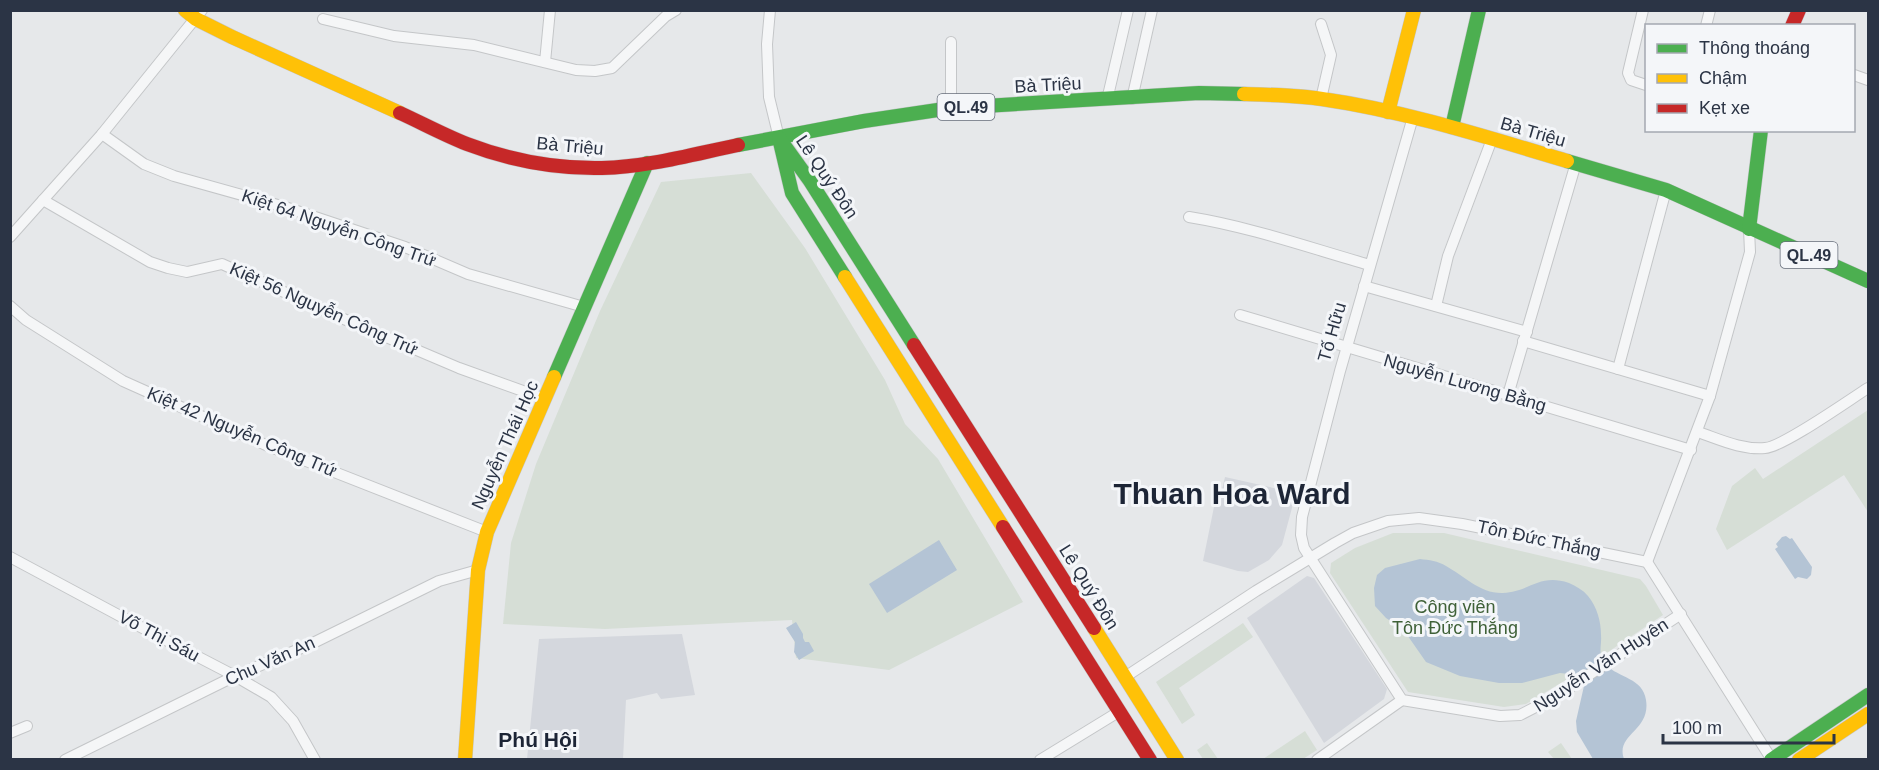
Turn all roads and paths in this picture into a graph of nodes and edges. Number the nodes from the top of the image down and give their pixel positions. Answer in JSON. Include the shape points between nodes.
{"nodes":[{"id":1,"x":550,"y":10,"type":"edge"},
{"id":2,"x":676,"y":10,"type":"edge"},
{"id":3,"x":770,"y":10,"type":"edge"},
{"id":4,"x":1128,"y":10,"type":"edge"},
{"id":5,"x":1152,"y":10,"type":"edge"},
{"id":6,"x":1414,"y":10,"type":"edge"},
{"id":7,"x":1479,"y":10,"type":"edge"},
{"id":8,"x":1643,"y":10,"type":"edge"},
{"id":9,"x":1799,"y":10,"type":"edge"},
{"id":10,"x":194,"y":13,"type":"edge"},
{"id":11,"x":322,"y":20,"type":"dead end"},
{"id":12,"x":1321,"y":24,"type":"dead end"},
{"id":13,"x":1793,"y":24,"type":"edge"},
{"id":14,"x":951,"y":42,"type":"dead end"},
{"id":15,"x":545,"y":62,"type":"junction"},
{"id":16,"x":1645,"y":84,"type":"edge"},
{"id":17,"x":1132,"y":99,"type":"junction"},
{"id":18,"x":1321,"y":99,"type":"junction"},
{"id":19,"x":1107,"y":100,"type":"junction"},
{"id":20,"x":951,"y":108,"type":"junction"},
{"id":21,"x":1389,"y":111,"type":"junction"},
{"id":22,"x":1413,"y":117,"type":"junction"},
{"id":23,"x":1452,"y":127,"type":"junction"},
{"id":24,"x":1761,"y":132,"type":"edge"},
{"id":25,"x":102,"y":134,"type":"junction"},
{"id":26,"x":779,"y":138,"type":"junction"},
{"id":27,"x":1492,"y":139,"type":"junction"},
{"id":28,"x":647,"y":163,"type":"junction"},
{"id":29,"x":1576,"y":163,"type":"junction"},
{"id":30,"x":1666,"y":190,"type":"junction"},
{"id":31,"x":43,"y":200,"type":"junction"},
{"id":32,"x":1189,"y":218,"type":"dead end"},
{"id":33,"x":1749,"y":229,"type":"junction"},
{"id":34,"x":10,"y":237,"type":"edge"},
{"id":35,"x":1370,"y":265,"type":"junction"},
{"id":36,"x":1869,"y":281,"type":"edge"},
{"id":37,"x":1364,"y":286,"type":"junction"},
{"id":38,"x":10,"y":306,"type":"edge"},
{"id":39,"x":1436,"y":306,"type":"junction"},
{"id":40,"x":584,"y":307,"type":"junction"},
{"id":41,"x":1240,"y":315,"type":"dead end"},
{"id":42,"x":1525,"y":337,"type":"junction"},
{"id":43,"x":1347,"y":348,"type":"junction"},
{"id":44,"x":1618,"y":369,"type":"junction"},
{"id":45,"x":1869,"y":388,"type":"edge"},
{"id":46,"x":945,"y":393,"type":"junction"},
{"id":47,"x":1508,"y":395,"type":"junction"},
{"id":48,"x":1710,"y":396,"type":"junction"},
{"id":49,"x":545,"y":399,"type":"junction"},
{"id":50,"x":926,"y":406,"type":"junction"},
{"id":51,"x":1698,"y":432,"type":"junction"},
{"id":52,"x":1691,"y":450,"type":"junction"},
{"id":53,"x":487,"y":532,"type":"junction"},
{"id":54,"x":10,"y":557,"type":"edge"},
{"id":55,"x":1310,"y":558,"type":"junction"},
{"id":56,"x":1647,"y":562,"type":"junction"},
{"id":57,"x":478,"y":570,"type":"junction"},
{"id":58,"x":1681,"y":614,"type":"junction"},
{"id":59,"x":235,"y":676,"type":"junction"},
{"id":60,"x":1125,"y":677,"type":"junction"},
{"id":61,"x":1107,"y":690,"type":"junction"},
{"id":62,"x":1869,"y":695,"type":"edge"},
{"id":63,"x":1402,"y":700,"type":"junction"},
{"id":64,"x":1120,"y":711,"type":"junction"},
{"id":65,"x":1866,"y":720,"type":"edge"},
{"id":66,"x":27,"y":726,"type":"dead end"},
{"id":67,"x":10,"y":733,"type":"edge"},
{"id":68,"x":65,"y":759,"type":"edge"},
{"id":69,"x":315,"y":759,"type":"edge"},
{"id":70,"x":465,"y":759,"type":"edge"},
{"id":71,"x":1040,"y":759,"type":"edge"},
{"id":72,"x":1150,"y":759,"type":"edge"},
{"id":73,"x":1177,"y":759,"type":"edge"},
{"id":74,"x":1317,"y":759,"type":"edge"},
{"id":75,"x":1772,"y":759,"type":"edge"},
{"id":76,"x":1799,"y":759,"type":"edge"}],
"edges":[{"from":1,"to":15,"type":"street"},
{"from":2,"to":15,"type":"street","via":[[612,68],[576,70]]},
{"from":3,"to":26,"type":"street","via":[[766,44],[769,97]]},
{"from":4,"to":19,"type":"street"},
{"from":5,"to":17,"type":"street"},
{"from":6,"to":21,"type":"main road"},
{"from":7,"to":23,"type":"main road"},
{"from":8,"to":16,"type":"street","via":[[1628,73],[1631,80]]},
{"from":9,"to":13,"type":"main road"},
{"from":10,"to":25,"type":"street"},
{"from":10,"to":28,"type":"main road","name":"Bà Triệu","number":"QL.49","via":[[232,37],[468,144],[548,165],[602,168]]},
{"from":11,"to":15,"type":"street","via":[[394,36],[474,45]]},
{"from":12,"to":18,"type":"street","via":[[1331,55]]},
{"from":14,"to":20,"type":"street"},
{"from":17,"to":18,"type":"main road","name":"Bà Triệu","number":"QL.49","via":[[1199,93]]},
{"from":17,"to":19,"type":"main road","name":"Bà Triệu","number":"QL.49"},
{"from":18,"to":21,"type":"main road","name":"Bà Triệu","number":"QL.49"},
{"from":19,"to":20,"type":"main road","name":"Bà Triệu","number":"QL.49"},
{"from":20,"to":26,"type":"main road","name":"Bà Triệu","number":"QL.49"},
{"from":21,"to":22,"type":"main road","name":"Bà Triệu","number":"QL.49"},
{"from":22,"to":23,"type":"main road","name":"Bà Triệu","number":"QL.49"},
{"from":22,"to":35,"type":"street","name":"Tố Hữu"},
{"from":23,"to":27,"type":"main road","name":"Bà Triệu","number":"QL.49"},
{"from":24,"to":33,"type":"main road"},
{"from":25,"to":31,"type":"street"},
{"from":25,"to":40,"type":"street","name":"Kiệt 64 Nguyễn Công Trứ","via":[[144,164],[174,176],[285,207],[405,247],[468,274]]},
{"from":26,"to":28,"type":"main road","name":"Bà Triệu","number":"QL.49"},
{"from":26,"to":46,"type":"main road","name":"Lê Quý Đôn"},
{"from":26,"to":50,"type":"main road","name":"Lê Quý Đôn","via":[[792,193]]},
{"from":27,"to":29,"type":"main road","name":"Bà Triệu","number":"QL.49"},
{"from":27,"to":39,"type":"street","via":[[1448,256]]},
{"from":28,"to":40,"type":"main road","name":"Nguyễn Thái Học"},
{"from":29,"to":30,"type":"main road","name":"Bà Triệu","number":"QL.49"},
{"from":29,"to":42,"type":"street"},
{"from":30,"to":33,"type":"main road","name":"Bà Triệu","number":"QL.49"},
{"from":30,"to":44,"type":"street"},
{"from":31,"to":34,"type":"street"},
{"from":31,"to":49,"type":"street","name":"Kiệt 56 Nguyễn Công Trứ","via":[[150,262],[187,272],[222,264],[459,368]]},
{"from":32,"to":35,"type":"street","via":[[1263,234]]},
{"from":33,"to":36,"type":"main road","name":"Bà Triệu","number":"QL.49"},
{"from":33,"to":48,"type":"street","via":[[1750,252]]},
{"from":35,"to":37,"type":"street","name":"Tố Hữu"},
{"from":37,"to":39,"type":"street"},
{"from":37,"to":43,"type":"street","name":"Tố Hữu"},
{"from":38,"to":53,"type":"street","name":"Kiệt 42 Nguyễn Công Trứ","via":[[123,381],[268,446]]},
{"from":39,"to":42,"type":"street"},
{"from":40,"to":49,"type":"main road","name":"Nguyễn Thái Học"},
{"from":41,"to":43,"type":"street","name":"Nguyễn Lương Bằng"},
{"from":42,"to":44,"type":"street"},
{"from":42,"to":47,"type":"street"},
{"from":43,"to":47,"type":"street","name":"Nguyễn Lương Bằng"},
{"from":43,"to":55,"type":"street","name":"Tố Hữu","via":[[1300,526],[1304,549]]},
{"from":44,"to":48,"type":"street"},
{"from":45,"to":51,"type":"street","via":[[1767,448],[1732,444]]},
{"from":46,"to":50,"type":"main road"},
{"from":46,"to":60,"type":"main road","name":"Lê Quý Đôn"},
{"from":47,"to":52,"type":"street","name":"Nguyễn Lương Bằng"},
{"from":48,"to":51,"type":"street"},
{"from":49,"to":53,"type":"main road","name":"Nguyễn Thái Học"},
{"from":50,"to":61,"type":"main road","name":"Lê Quý Đôn"},
{"from":51,"to":52,"type":"street"},
{"from":52,"to":56,"type":"street"},
{"from":53,"to":57,"type":"main road","name":"Nguyễn Thái Học"},
{"from":54,"to":59,"type":"street","name":"Võ Thị Sáu"},
{"from":55,"to":56,"type":"street","name":"Tôn Đức Thắng","via":[[1353,533],[1419,518]]},
{"from":55,"to":60,"type":"street","name":"Tôn Đức Thắng"},
{"from":55,"to":63,"type":"street"},
{"from":56,"to":58,"type":"street"},
{"from":57,"to":59,"type":"street","name":"Chu Văn An","via":[[439,581],[311,644]]},
{"from":57,"to":70,"type":"main road","name":"Nguyễn Thái Học"},
{"from":58,"to":63,"type":"street","name":"Nguyễn Văn Huyên","via":[[1580,681],[1520,715],[1488,715]]},
{"from":58,"to":75,"type":"street"},
{"from":59,"to":68,"type":"street","name":"Chu Văn An"},
{"from":59,"to":69,"type":"street","name":"Võ Thị Sáu","via":[[271,697],[293,721]]},
{"from":60,"to":61,"type":"main road"},
{"from":60,"to":73,"type":"main road","name":"Lê Quý Đôn"},
{"from":61,"to":64,"type":"main road","name":"Lê Quý Đôn"},
{"from":62,"to":75,"type":"main road"},
{"from":63,"to":74,"type":"street"},
{"from":64,"to":71,"type":"street"},
{"from":64,"to":72,"type":"main road","name":"Lê Quý Đôn"},
{"from":65,"to":76,"type":"main road"},
{"from":66,"to":67,"type":"street"}]}
